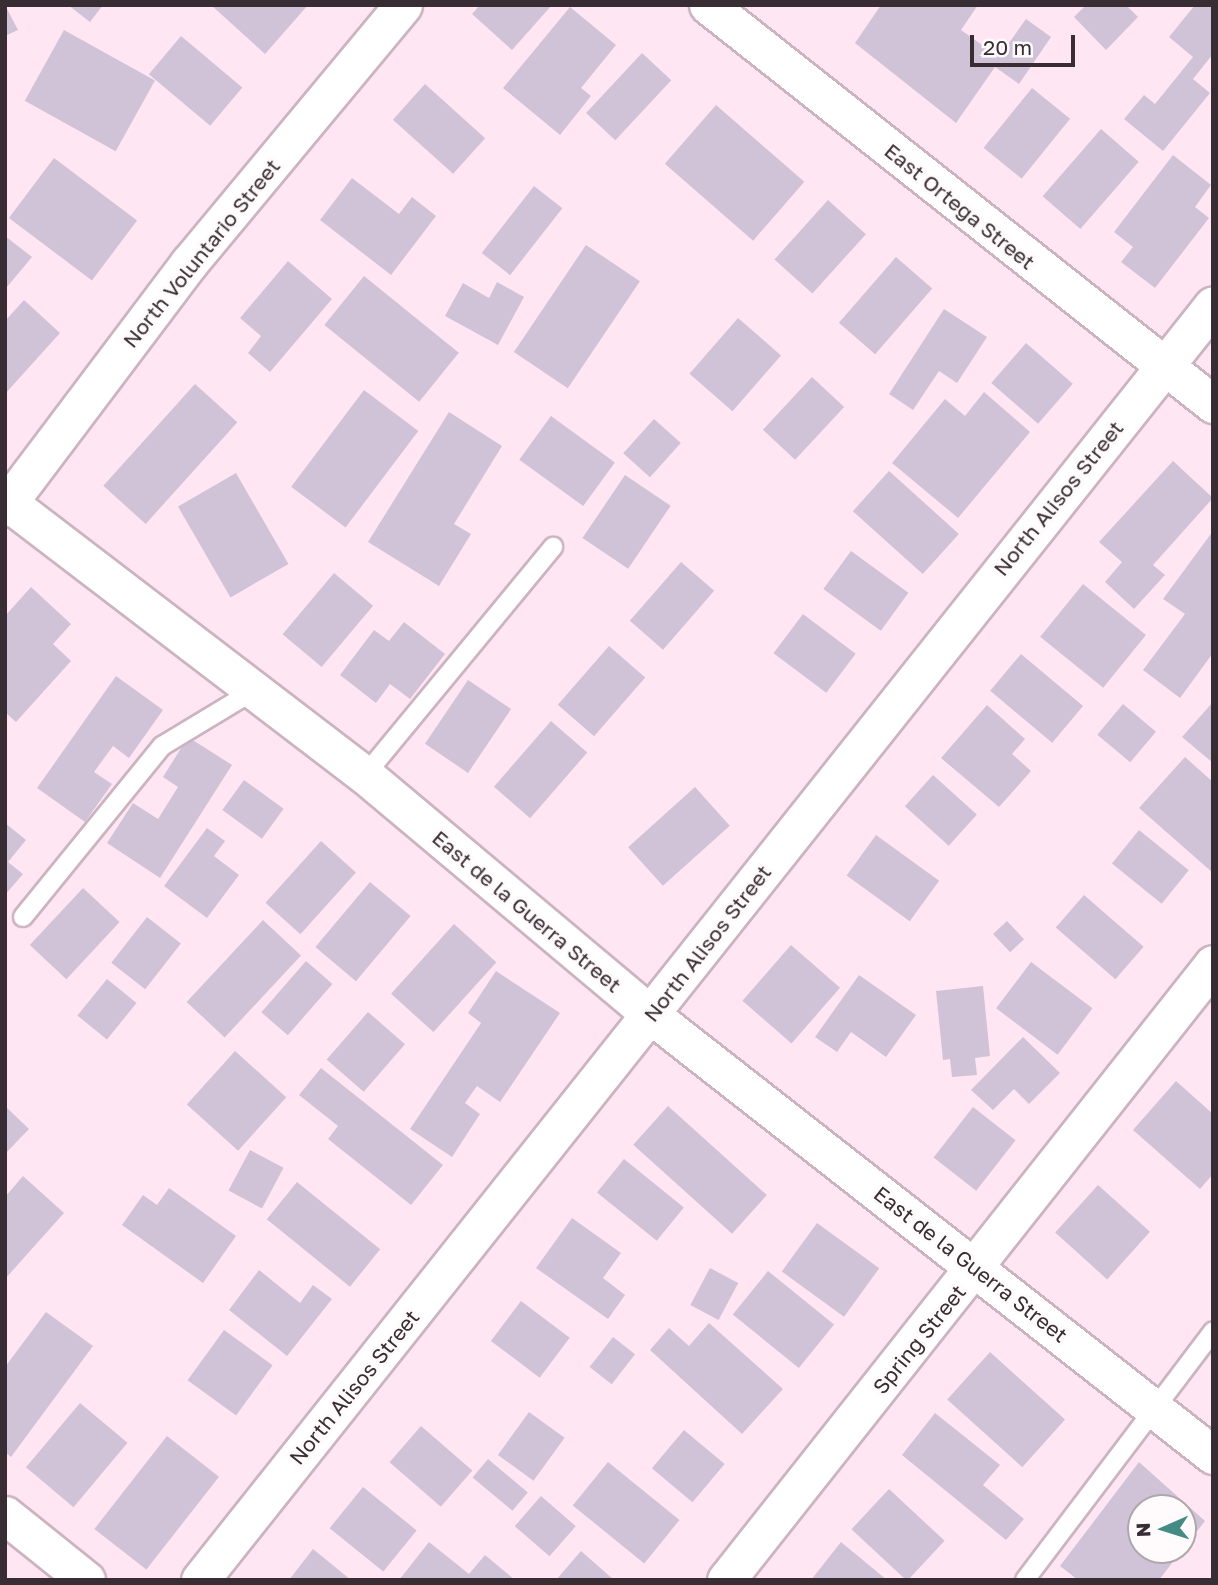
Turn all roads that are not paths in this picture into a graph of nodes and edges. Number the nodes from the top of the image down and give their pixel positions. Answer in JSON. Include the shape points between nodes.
{"nodes":[{"id":1,"x":403,"y":5,"type":"edge"},
{"id":2,"x":708,"y":5,"type":"edge"},
{"id":3,"x":1213,"y":305,"type":"edge"},
{"id":4,"x":1164,"y":368,"type":"junction"},
{"id":5,"x":1213,"y":404,"type":"edge"},
{"id":6,"x":6,"y":503,"type":"edge"},
{"id":7,"x":553,"y":547,"type":"dead end"},
{"id":8,"x":250,"y":693,"type":"junction"},
{"id":9,"x":365,"y":775,"type":"junction"},
{"id":10,"x":23,"y":917,"type":"dead end"},
{"id":11,"x":1213,"y":964,"type":"edge"},
{"id":12,"x":650,"y":1015,"type":"junction"},
{"id":13,"x":976,"y":1267,"type":"junction"},
{"id":14,"x":1213,"y":1331,"type":"edge"},
{"id":15,"x":1154,"y":1408,"type":"junction"},
{"id":16,"x":1213,"y":1455,"type":"edge"},
{"id":17,"x":5,"y":1515,"type":"edge"},
{"id":18,"x":86,"y":1580,"type":"edge"},
{"id":19,"x":200,"y":1580,"type":"edge"},
{"id":20,"x":726,"y":1580,"type":"edge"},
{"id":21,"x":1025,"y":1580,"type":"edge"}],
"edges":[{"from":1,"to":6,"type":"street","name":"North Voluntario Street","via":[[189,263]]},
{"from":2,"to":4,"type":"street","name":"East Ortega Street"},
{"from":3,"to":4,"type":"street","name":"North Alisos Street"},
{"from":4,"to":5,"type":"street","name":"East Ortega Street"},
{"from":4,"to":12,"type":"street","name":"North Alisos Street"},
{"from":6,"to":8,"type":"street","name":"East de la Guerra Street"},
{"from":7,"to":9,"type":"lane"},
{"from":8,"to":9,"type":"street","name":"East de la Guerra Street"},
{"from":8,"to":10,"type":"lane","via":[[162,746]]},
{"from":9,"to":12,"type":"street","name":"East de la Guerra Street"},
{"from":11,"to":13,"type":"street","name":"Spring Street"},
{"from":12,"to":13,"type":"street","name":"East de la Guerra Street"},
{"from":12,"to":19,"type":"street","name":"North Alisos Street"},
{"from":13,"to":15,"type":"street","name":"East de la Guerra Street"},
{"from":13,"to":20,"type":"street","name":"Spring Street"},
{"from":14,"to":15,"type":"lane"},
{"from":15,"to":16,"type":"street","name":"East de la Guerra Street"},
{"from":15,"to":21,"type":"lane"},
{"from":17,"to":18,"type":"street"}]}
